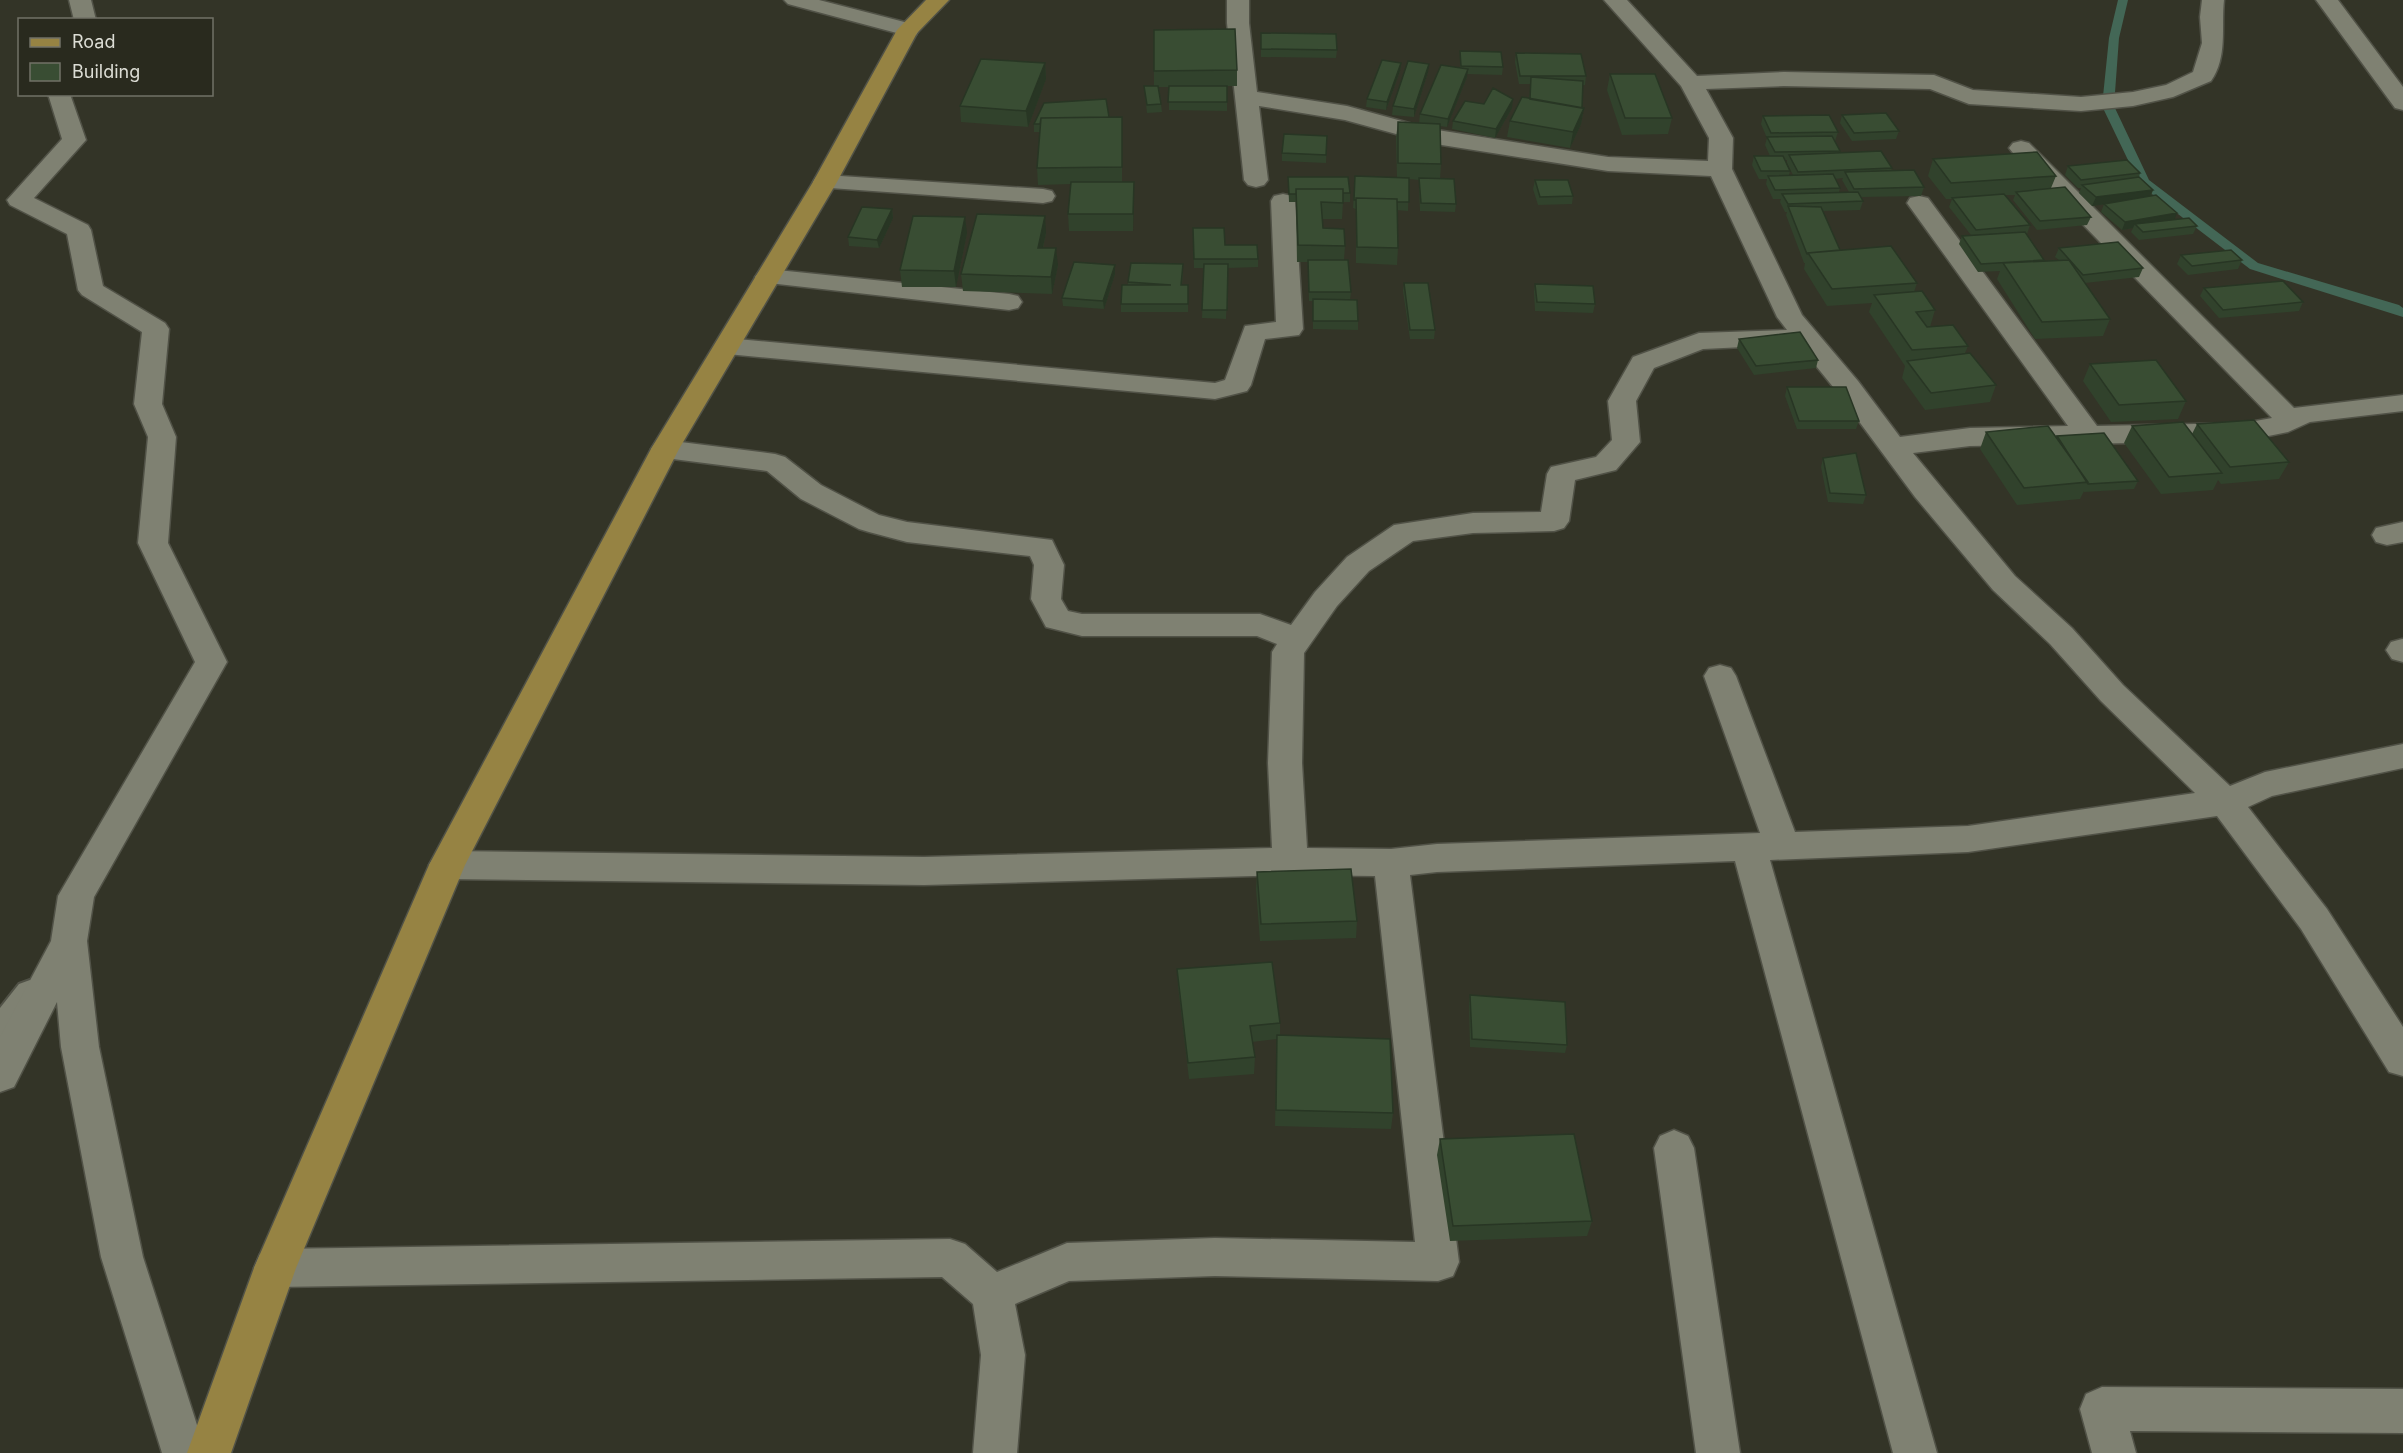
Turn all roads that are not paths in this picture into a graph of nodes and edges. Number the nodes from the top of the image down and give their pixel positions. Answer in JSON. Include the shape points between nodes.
{"nodes":[{"id":1,"x":80,"y":0,"type":"edge"},
{"id":2,"x":795,"y":0,"type":"edge"},
{"id":3,"x":938,"y":0,"type":"edge"},
{"id":4,"x":1238,"y":0,"type":"edge"},
{"id":5,"x":1615,"y":0,"type":"edge"},
{"id":6,"x":2213,"y":0,"type":"edge"},
{"id":7,"x":2327,"y":0,"type":"edge"},
{"id":8,"x":84,"y":18,"type":"edge"},
{"id":9,"x":908,"y":30,"type":"junction"},
{"id":10,"x":1691,"y":83,"type":"junction"},
{"id":11,"x":60,"y":96,"type":"edge"},
{"id":12,"x":1247,"y":97,"type":"junction"},
{"id":13,"x":2403,"y":103,"type":"edge"},
{"id":14,"x":2021,"y":148,"type":"dead end"},
{"id":15,"x":1720,"y":170,"type":"junction"},
{"id":16,"x":1256,"y":180,"type":"dead end"},
{"id":17,"x":825,"y":182,"type":"junction"},
{"id":18,"x":1043,"y":196,"type":"dead end"},
{"id":19,"x":1283,"y":201,"type":"dead end"},
{"id":20,"x":1919,"y":203,"type":"dead end"},
{"id":21,"x":768,"y":278,"type":"junction"},
{"id":22,"x":1009,"y":302,"type":"edge"},
{"id":23,"x":1807,"y":336,"type":"junction"},
{"id":24,"x":727,"y":346,"type":"junction"},
{"id":25,"x":2403,"y":403,"type":"edge"},
{"id":26,"x":2290,"y":420,"type":"junction"},
{"id":27,"x":2089,"y":435,"type":"junction"},
{"id":28,"x":1893,"y":447,"type":"junction"},
{"id":29,"x":665,"y":449,"type":"junction"},
{"id":30,"x":1297,"y":640,"type":"junction"},
{"id":31,"x":1720,"y":676,"type":"dead end"},
{"id":32,"x":2403,"y":756,"type":"edge"},
{"id":33,"x":2225,"y":802,"type":"junction"},
{"id":34,"x":1766,"y":847,"type":"junction"},
{"id":35,"x":1290,"y":861,"type":"junction"},
{"id":36,"x":1391,"y":863,"type":"junction"},
{"id":37,"x":447,"y":865,"type":"junction"},
{"id":38,"x":69,"y":941,"type":"junction"},
{"id":39,"x":0,"y":1034,"type":"edge"},
{"id":40,"x":2403,"y":1060,"type":"edge"},
{"id":41,"x":0,"y":1075,"type":"edge"},
{"id":42,"x":1674,"y":1148,"type":"dead end"},
{"id":43,"x":275,"y":1268,"type":"junction"},
{"id":44,"x":992,"y":1294,"type":"junction"},
{"id":45,"x":2403,"y":1411,"type":"edge"},
{"id":46,"x":184,"y":1453,"type":"edge"},
{"id":47,"x":209,"y":1453,"type":"edge"},
{"id":48,"x":995,"y":1453,"type":"edge"},
{"id":49,"x":1718,"y":1453,"type":"edge"},
{"id":50,"x":1915,"y":1453,"type":"edge"},
{"id":51,"x":2114,"y":1453,"type":"edge"}],
"edges":[{"from":1,"to":8,"type":"street"},
{"from":2,"to":9,"type":"street"},
{"from":3,"to":9,"type":"main road"},
{"from":4,"to":12,"type":"street"},
{"from":5,"to":10,"type":"street"},
{"from":6,"to":10,"type":"street","via":[[2213,44],[2203,76],[2173,90],[2133,99],[2081,104],[2014,101],[1969,96],[1934,82],[1784,79]]},
{"from":7,"to":13,"type":"street"},
{"from":9,"to":17,"type":"main road"},
{"from":10,"to":15,"type":"street","via":[[1720,138]]},
{"from":11,"to":38,"type":"street","via":[[74,140],[19,200],[80,230],[91,290],[156,329],[148,404],[162,437],[153,543],[211,662],[76,896]]},
{"from":12,"to":15,"type":"street","via":[[1347,113],[1429,136],[1608,164]]},
{"from":12,"to":16,"type":"street"},
{"from":14,"to":26,"type":"street"},
{"from":15,"to":23,"type":"street","via":[[1790,317]]},
{"from":17,"to":18,"type":"street"},
{"from":17,"to":21,"type":"main road"},
{"from":19,"to":24,"type":"street","via":[[1290,329],[1254,332],[1237,385],[1215,392]]},
{"from":20,"to":27,"type":"street"},
{"from":21,"to":22,"type":"street"},
{"from":21,"to":24,"type":"main road"},
{"from":23,"to":28,"type":"street"},
{"from":23,"to":30,"type":"street","via":[[1699,341],[1643,363],[1622,400],[1626,442],[1606,464],[1561,474],[1554,521],[1473,523],[1405,532],[1358,564],[1326,599]]},
{"from":24,"to":29,"type":"main road"},
{"from":25,"to":26,"type":"street","via":[[2304,414]]},
{"from":26,"to":27,"type":"street","via":[[2244,432]]},
{"from":27,"to":28,"type":"street","via":[[1970,437]]},
{"from":28,"to":33,"type":"street","via":[[2004,583]]},
{"from":29,"to":30,"type":"street","via":[[775,464],[811,492],[869,522],[897,530],[1041,547],[1049,565],[1046,599],[1057,618],[1082,625],[1260,625]]},
{"from":29,"to":37,"type":"main road"},
{"from":30,"to":35,"type":"street","via":[[1288,652],[1285,763]]},
{"from":31,"to":34,"type":"street"},
{"from":32,"to":33,"type":"street","via":[[2265,785]]},
{"from":33,"to":34,"type":"street","via":[[1968,839]]},
{"from":33,"to":40,"type":"street","via":[[2314,919]]},
{"from":34,"to":36,"type":"street","via":[[1437,858]]},
{"from":34,"to":50,"type":"street"},
{"from":35,"to":36,"type":"street"},
{"from":35,"to":37,"type":"street","via":[[924,871]]},
{"from":36,"to":44,"type":"street","via":[[1438,1262],[1215,1257],[1066,1262]]},
{"from":37,"to":43,"type":"main road"},
{"from":38,"to":39,"type":"lane"},
{"from":38,"to":41,"type":"street"},
{"from":38,"to":46,"type":"street","via":[[80,1047],[122,1257]]},
{"from":42,"to":49,"type":"street"},
{"from":43,"to":44,"type":"street","via":[[950,1258]]},
{"from":43,"to":47,"type":"main road"},
{"from":44,"to":48,"type":"street","via":[[1003,1354]]},
{"from":45,"to":51,"type":"street","via":[[2102,1409]]}]}
